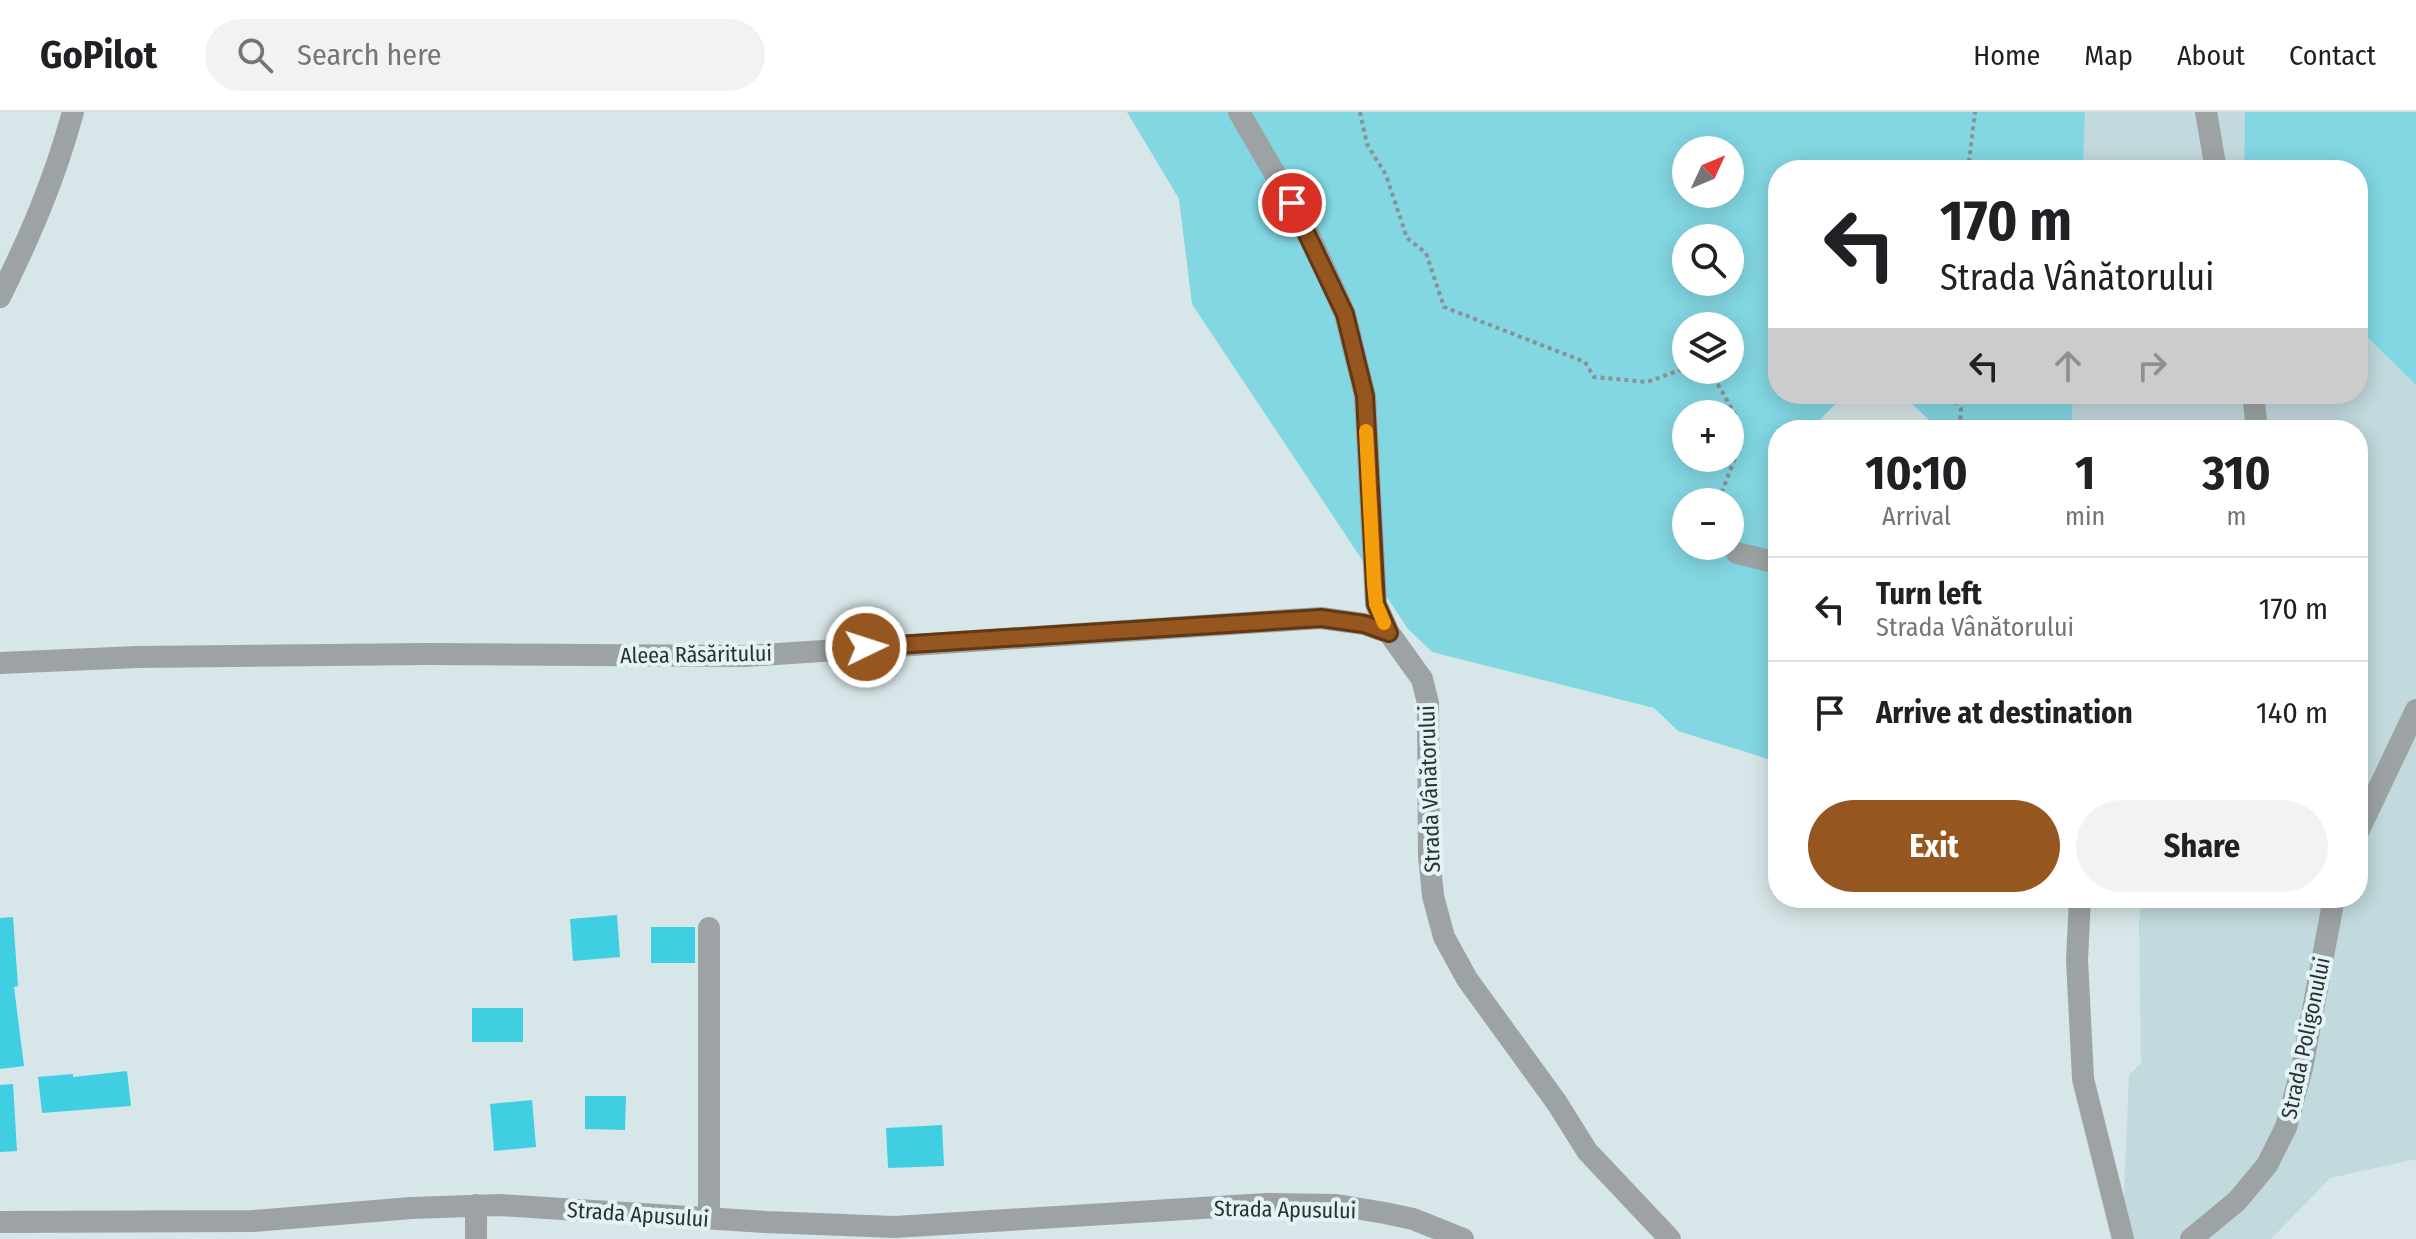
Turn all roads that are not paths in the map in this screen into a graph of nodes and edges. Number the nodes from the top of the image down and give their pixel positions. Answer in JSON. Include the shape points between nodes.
{"nodes":[{"id":1,"x":73,"y":112,"type":"edge"},
{"id":2,"x":1239,"y":112,"type":"edge"},
{"id":3,"x":2206,"y":112,"type":"edge"},
{"id":4,"x":2214,"y":160,"type":"edge"},
{"id":5,"x":0,"y":297,"type":"edge"},
{"id":6,"x":1744,"y":555,"type":"edge"},
{"id":7,"x":1768,"y":561,"type":"edge"},
{"id":8,"x":1389,"y":633,"type":"junction"},
{"id":9,"x":0,"y":663,"type":"edge"},
{"id":10,"x":2416,"y":710,"type":"edge"},
{"id":11,"x":2368,"y":811,"type":"edge"},
{"id":12,"x":2080,"y":908,"type":"edge"},
{"id":13,"x":2332,"y":908,"type":"edge"},
{"id":14,"x":709,"y":928,"type":"dead end"},
{"id":15,"x":476,"y":1205,"type":"junction"},
{"id":16,"x":709,"y":1218,"type":"junction"},
{"id":17,"x":0,"y":1222,"type":"edge"},
{"id":18,"x":895,"y":1233,"type":"edge"},
{"id":19,"x":476,"y":1239,"type":"edge"},
{"id":20,"x":1463,"y":1239,"type":"edge"},
{"id":21,"x":1670,"y":1239,"type":"edge"},
{"id":22,"x":2123,"y":1239,"type":"edge"},
{"id":23,"x":2191,"y":1239,"type":"edge"}],
"edges":[{"from":1,"to":5,"type":"street","via":[[36,223]]},
{"from":2,"to":8,"type":"street","name":"Strada Vânătorului","via":[[1305,226],[1345,314],[1365,396],[1376,604]]},
{"from":3,"to":4,"type":"street"},
{"from":6,"to":7,"type":"street"},
{"from":8,"to":9,"type":"street","name":"Aleea Răsăritului","via":[[1321,618],[746,656],[427,654]]},
{"from":8,"to":21,"type":"street","name":"Strada Vânătorului","via":[[1422,679],[1428,703],[1429,856],[1444,937],[1467,979],[1587,1151]]},
{"from":10,"to":11,"type":"street"},
{"from":12,"to":22,"type":"street","via":[[2083,1079]]},
{"from":13,"to":23,"type":"street","name":"Strada Poligonului","via":[[2286,1127],[2267,1165],[2237,1201]]},
{"from":14,"to":16,"type":"street"},
{"from":15,"to":16,"type":"street","name":"Strada Apusului"},
{"from":15,"to":17,"type":"street","name":"Strada Apusului","via":[[253,1221]]},
{"from":15,"to":19,"type":"street"},
{"from":16,"to":18,"type":"street","name":"Strada Apusului"},
{"from":18,"to":20,"type":"street","name":"Strada Apusului","via":[[1251,1205],[1337,1205],[1413,1219]]}]}
